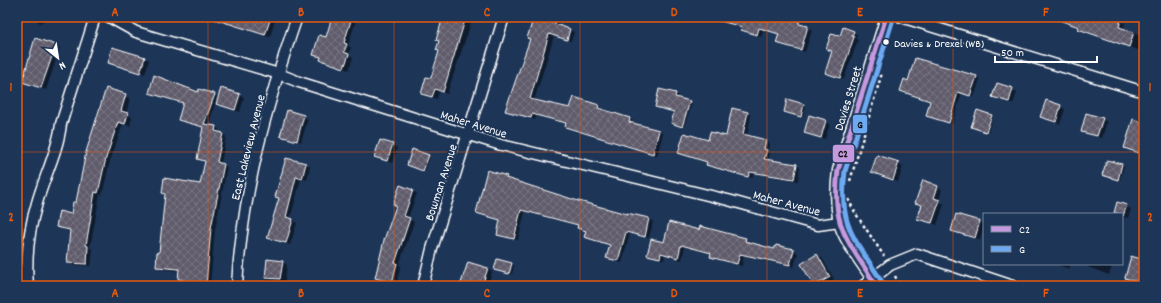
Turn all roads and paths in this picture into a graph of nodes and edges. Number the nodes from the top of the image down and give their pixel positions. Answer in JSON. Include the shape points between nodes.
{"nodes":[{"id":1,"x":95,"y":17,"type":"edge"},
{"id":2,"x":109,"y":17,"type":"edge"},
{"id":3,"x":297,"y":17,"type":"edge"},
{"id":4,"x":504,"y":17,"type":"edge"},
{"id":5,"x":886,"y":17,"type":"edge"},
{"id":6,"x":902,"y":17,"type":"edge"},
{"id":7,"x":883,"y":70,"type":"dead end"},
{"id":8,"x":279,"y":74,"type":"junction"},
{"id":9,"x":1144,"y":92,"type":"edge"},
{"id":10,"x":468,"y":135,"type":"junction"},
{"id":11,"x":845,"y":195,"type":"junction"},
{"id":12,"x":837,"y":202,"type":"junction"},
{"id":13,"x":839,"y":222,"type":"junction"},
{"id":14,"x":875,"y":242,"type":"dead end"},
{"id":15,"x":17,"y":267,"type":"edge"},
{"id":16,"x":874,"y":283,"type":"edge"},
{"id":17,"x":28,"y":284,"type":"edge"},
{"id":18,"x":237,"y":286,"type":"edge"},
{"id":19,"x":423,"y":286,"type":"edge"},
{"id":20,"x":862,"y":286,"type":"edge"},
{"id":21,"x":1013,"y":286,"type":"edge"}],
"edges":[{"from":1,"to":17,"type":"street","via":[[60,124],[58,141],[36,204]]},
{"from":2,"to":8,"type":"street","name":"Maher Avenue","via":[[136,32]]},
{"from":3,"to":8,"type":"street","name":"East Lakeview Avenue"},
{"from":4,"to":10,"type":"street","name":"Bowman Avenue"},
{"from":5,"to":12,"type":"street","name":"Davies Street","via":[[838,170]]},
{"from":6,"to":9,"type":"street"},
{"from":7,"to":11,"type":"path"},
{"from":8,"to":10,"type":"street","name":"Maher Avenue"},
{"from":8,"to":18,"type":"street","name":"East Lakeview Avenue","via":[[250,182],[242,228]]},
{"from":10,"to":13,"type":"street","name":"Maher Avenue","via":[[818,225]]},
{"from":10,"to":19,"type":"street","name":"Bowman Avenue"},
{"from":11,"to":12,"type":"path"},
{"from":11,"to":14,"type":"path"},
{"from":12,"to":13,"type":"street","name":"Davies Street"},
{"from":13,"to":16,"type":"street","name":"Davies Street"},
{"from":15,"to":17,"type":"street"},
{"from":16,"to":20,"type":"street"},
{"from":16,"to":21,"type":"street","via":[[890,266],[917,254]]}]}
